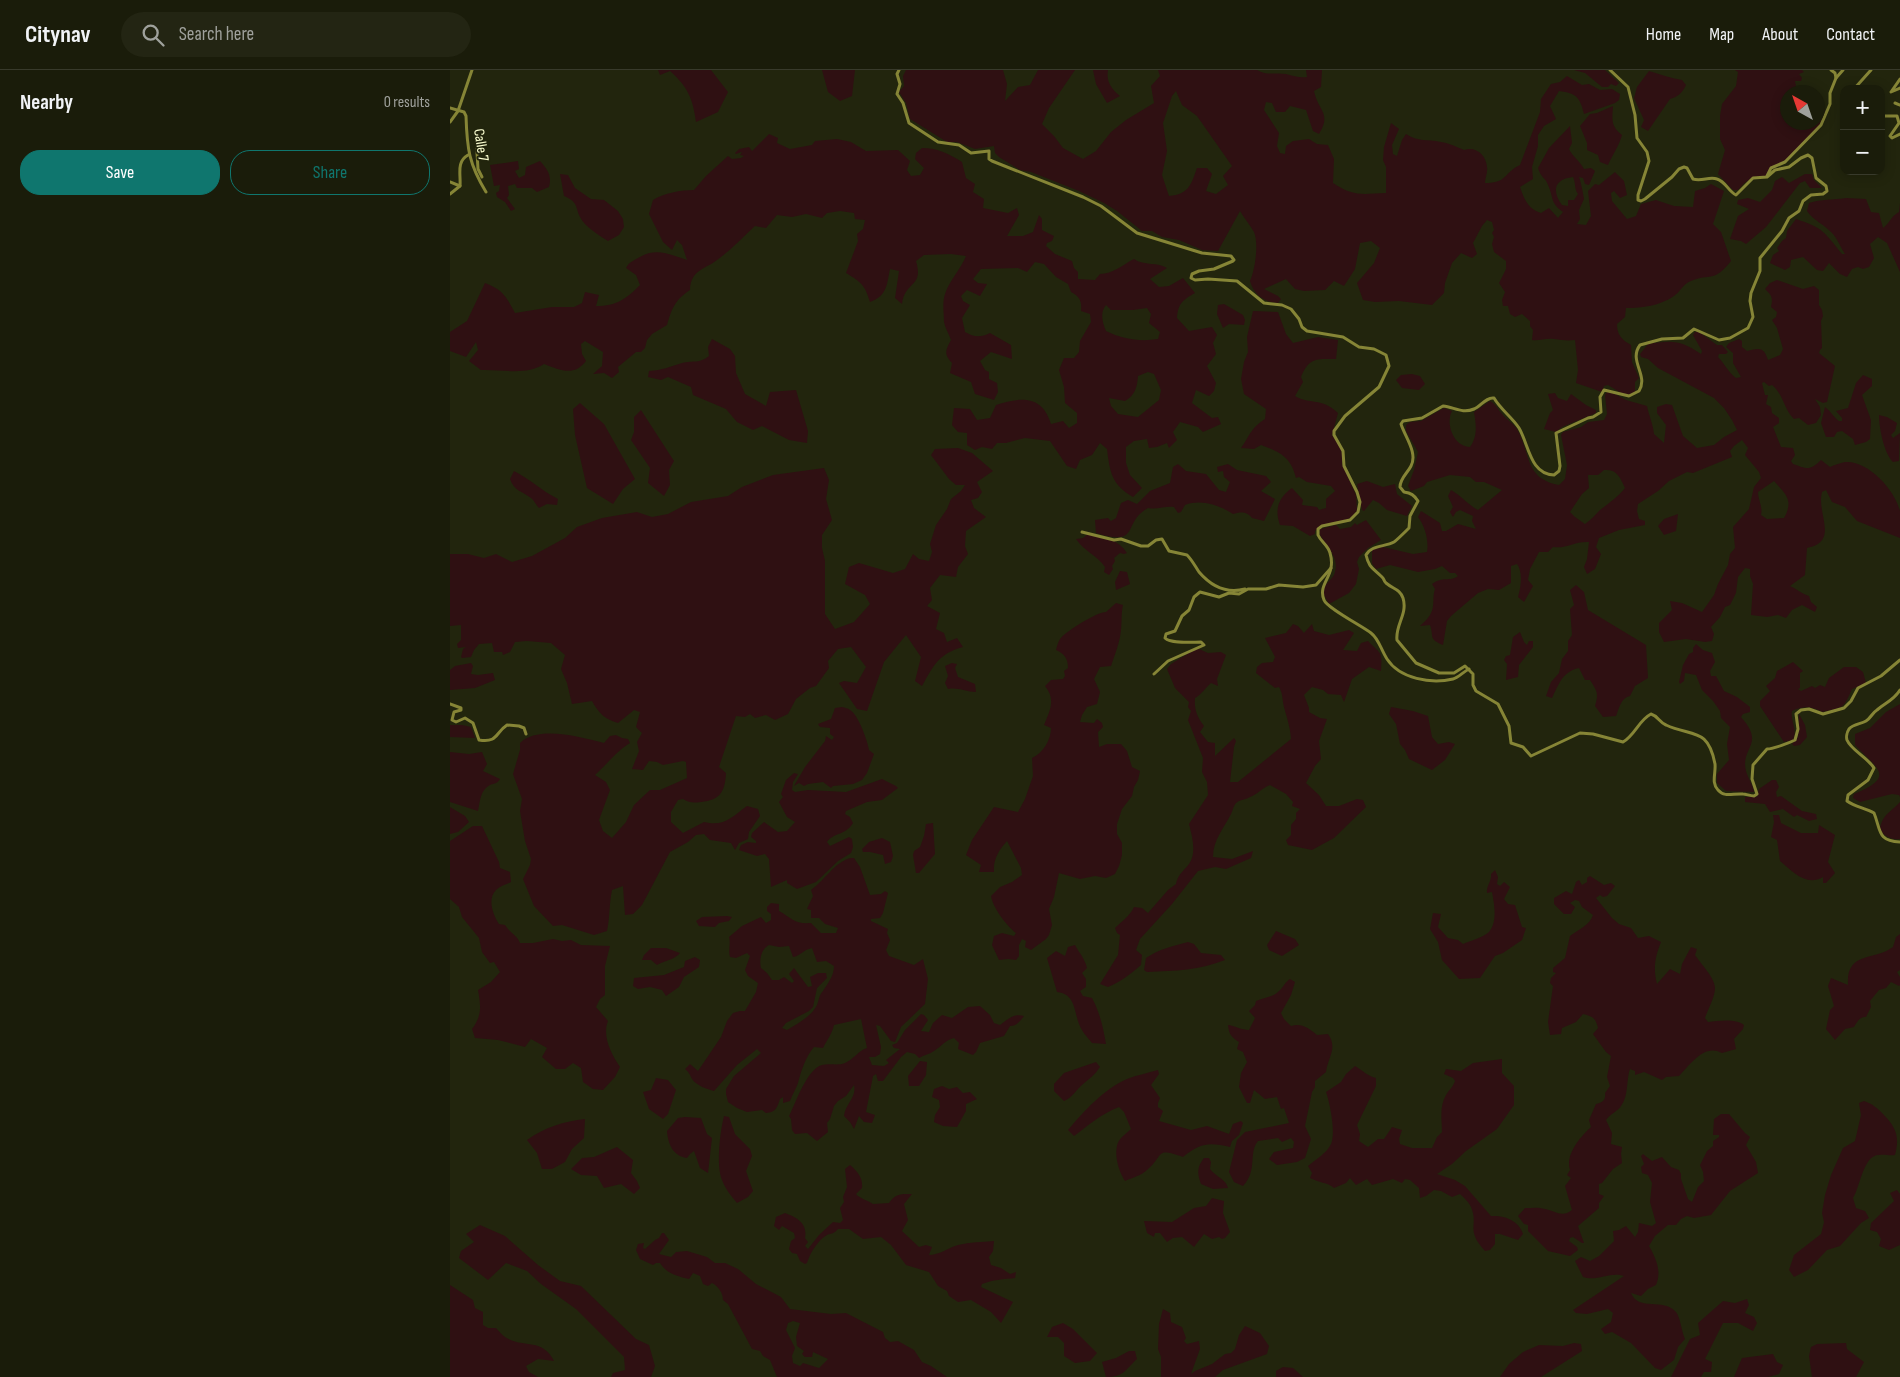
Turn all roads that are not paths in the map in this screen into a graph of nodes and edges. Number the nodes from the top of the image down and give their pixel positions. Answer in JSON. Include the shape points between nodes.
{"nodes":[{"id":1,"x":472,"y":70,"type":"edge"},
{"id":2,"x":899,"y":70,"type":"edge"},
{"id":3,"x":1610,"y":70,"type":"edge"},
{"id":4,"x":1831,"y":70,"type":"edge"},
{"id":5,"x":1843,"y":70,"type":"edge"},
{"id":6,"x":1871,"y":70,"type":"edge"},
{"id":7,"x":1836,"y":78,"type":"junction"},
{"id":8,"x":1900,"y":79,"type":"edge"},
{"id":9,"x":1858,"y":85,"type":"edge"},
{"id":10,"x":1900,"y":88,"type":"edge"},
{"id":11,"x":1895,"y":103,"type":"dead end"},
{"id":12,"x":1900,"y":105,"type":"edge"},
{"id":13,"x":450,"y":108,"type":"edge"},
{"id":14,"x":458,"y":110,"type":"junction"},
{"id":15,"x":1885,"y":116,"type":"edge"},
{"id":16,"x":450,"y":122,"type":"edge"},
{"id":17,"x":1900,"y":134,"type":"edge"},
{"id":18,"x":476,"y":136,"type":"dead end"},
{"id":19,"x":468,"y":155,"type":"junction"},
{"id":20,"x":472,"y":163,"type":"junction"},
{"id":21,"x":478,"y":169,"type":"junction"},
{"id":22,"x":482,"y":177,"type":"dead end"},
{"id":23,"x":1767,"y":177,"type":"junction"},
{"id":24,"x":450,"y":182,"type":"edge"},
{"id":25,"x":460,"y":186,"type":"junction"},
{"id":26,"x":486,"y":192,"type":"dead end"},
{"id":27,"x":450,"y":194,"type":"edge"},
{"id":28,"x":1082,"y":532,"type":"dead end"},
{"id":29,"x":1332,"y":567,"type":"junction"},
{"id":30,"x":1248,"y":588,"type":"junction"},
{"id":31,"x":1900,"y":660,"type":"edge"},
{"id":32,"x":1469,"y":669,"type":"junction"},
{"id":33,"x":1154,"y":674,"type":"dead end"},
{"id":34,"x":1900,"y":690,"type":"edge"},
{"id":35,"x":450,"y":704,"type":"edge"},
{"id":36,"x":526,"y":734,"type":"dead end"},
{"id":37,"x":1900,"y":842,"type":"edge"}],
"edges":[{"from":1,"to":14,"type":"street"},
{"from":2,"to":29,"type":"street","via":[[897,94],[909,122],[938,142],[959,145],[971,153],[989,151],[988,159],[1101,206],[1137,233],[1202,253],[1231,256],[1233,262],[1195,272],[1191,278],[1237,281],[1264,302],[1291,309],[1306,331],[1343,337],[1359,347],[1386,355],[1389,366],[1379,387],[1345,416],[1334,431],[1343,451],[1344,466],[1360,502],[1356,515],[1350,520],[1318,529],[1319,538],[1330,552]]},
{"from":3,"to":23,"type":"street","via":[[1628,87],[1637,138],[1649,161],[1638,200],[1641,201],[1684,167],[1696,180],[1719,180],[1736,195],[1753,178]]},
{"from":4,"to":7,"type":"street"},
{"from":5,"to":7,"type":"street"},
{"from":6,"to":9,"type":"street"},
{"from":7,"to":23,"type":"street","via":[[1821,125],[1785,162],[1771,168]]},
{"from":8,"to":10,"type":"street","via":[[1891,92]]},
{"from":11,"to":12,"type":"street"},
{"from":13,"to":14,"type":"street"},
{"from":14,"to":16,"type":"street"},
{"from":14,"to":19,"type":"street","name":"Calle 7","via":[[466,116]]},
{"from":15,"to":17,"type":"street","via":[[1897,116],[1899,122],[1890,136]]},
{"from":18,"to":21,"type":"street"},
{"from":19,"to":20,"type":"street","name":"Calle 7"},
{"from":19,"to":25,"type":"street","via":[[460,162]]},
{"from":20,"to":21,"type":"street"},
{"from":20,"to":26,"type":"street","name":"Calle 7"},
{"from":21,"to":22,"type":"street"},
{"from":23,"to":32,"type":"street","via":[[1808,155],[1812,158],[1816,178],[1828,189],[1826,193],[1811,195],[1803,201],[1799,211],[1789,218],[1760,258],[1760,271],[1751,293],[1751,323],[1724,340],[1694,329],[1683,338],[1640,345],[1635,358],[1643,380],[1639,391],[1629,396],[1604,390],[1600,398],[1602,409],[1597,415],[1556,433],[1560,466],[1554,475],[1544,473],[1534,463],[1518,428],[1494,398],[1488,398],[1467,411],[1443,406],[1422,418],[1403,420],[1402,426],[1414,455],[1400,487],[1418,501],[1410,516],[1410,528],[1396,541],[1366,552],[1366,557],[1372,570],[1397,588],[1403,599],[1404,612],[1396,637],[1411,658],[1444,674],[1454,674],[1465,666]]},
{"from":24,"to":25,"type":"street"},
{"from":25,"to":27,"type":"street"},
{"from":28,"to":30,"type":"street","via":[[1141,546],[1162,539],[1169,552],[1187,555],[1215,586],[1224,590]]},
{"from":29,"to":30,"type":"street","via":[[1316,585]]},
{"from":29,"to":32,"type":"street","via":[[1322,590],[1324,601],[1374,636],[1386,658],[1398,670],[1422,680],[1432,680],[1455,679]]},
{"from":30,"to":33,"type":"street","via":[[1239,594],[1219,597],[1202,592],[1196,594],[1175,631],[1165,638],[1182,643],[1202,642],[1204,645],[1168,661]]},
{"from":31,"to":32,"type":"street","via":[[1881,676],[1858,688],[1844,708],[1823,714],[1809,709],[1798,712],[1795,740],[1767,749],[1753,765],[1753,782],[1758,792],[1754,796],[1729,796],[1720,792],[1714,785],[1712,755],[1701,736],[1664,724],[1651,714],[1626,741],[1580,733],[1531,756],[1523,747],[1511,743],[1509,726],[1501,708],[1476,691]]},
{"from":34,"to":37,"type":"street","via":[[1870,719],[1848,731],[1849,743],[1874,768],[1868,780],[1848,795],[1847,801],[1874,813],[1883,837]]},
{"from":35,"to":36,"type":"street","via":[[461,708],[454,712],[452,720],[456,722],[465,718],[473,723],[479,740],[493,739],[507,725],[524,728]]}]}
